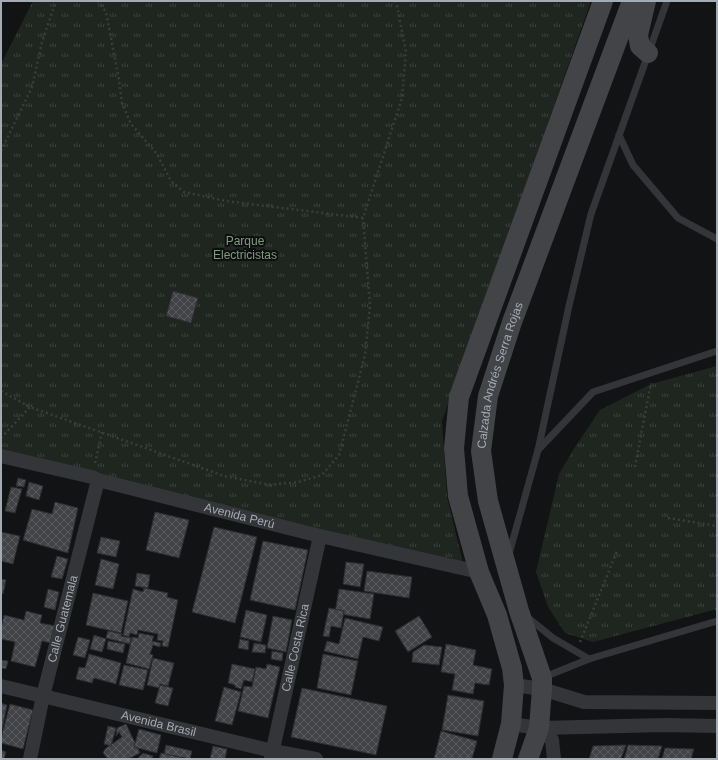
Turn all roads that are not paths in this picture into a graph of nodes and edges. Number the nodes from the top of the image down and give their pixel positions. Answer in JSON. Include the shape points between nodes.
{"nodes":[{"id":1,"x":603,"y":1,"type":"edge"},
{"id":2,"x":632,"y":1,"type":"edge"},
{"id":3,"x":646,"y":1,"type":"edge"},
{"id":4,"x":667,"y":1,"type":"edge"},
{"id":5,"x":648,"y":53,"type":"junction"},
{"id":6,"x":619,"y":135,"type":"junction"},
{"id":7,"x":717,"y":239,"type":"edge"},
{"id":8,"x":717,"y":351,"type":"edge"},
{"id":9,"x":538,"y":450,"type":"junction"},
{"id":10,"x":1,"y":456,"type":"edge"},
{"id":11,"x":95,"y":479,"type":"junction"},
{"id":12,"x":320,"y":536,"type":"junction"},
{"id":13,"x":506,"y":564,"type":"junction"},
{"id":14,"x":479,"y":572,"type":"junction"},
{"id":15,"x":519,"y":611,"type":"junction"},
{"id":16,"x":717,"y":621,"type":"edge"},
{"id":17,"x":589,"y":659,"type":"junction"},
{"id":18,"x":542,"y":684,"type":"junction"},
{"id":19,"x":514,"y":685,"type":"junction"},
{"id":20,"x":1,"y":686,"type":"edge"},
{"id":21,"x":43,"y":696,"type":"junction"},
{"id":22,"x":717,"y":702,"type":"edge"},
{"id":23,"x":511,"y":724,"type":"junction"},
{"id":24,"x":717,"y":726,"type":"edge"},
{"id":25,"x":539,"y":728,"type":"junction"},
{"id":26,"x":272,"y":755,"type":"edge"},
{"id":27,"x":30,"y":759,"type":"edge"},
{"id":28,"x":316,"y":759,"type":"edge"},
{"id":29,"x":502,"y":759,"type":"edge"},
{"id":30,"x":528,"y":759,"type":"edge"},
{"id":31,"x":554,"y":759,"type":"edge"}],
"edges":[{"from":1,"to":14,"type":"main road","name":"Calzada Andrés Serra Rojas","via":[[459,396],[454,448],[458,496]]},
{"from":2,"to":13,"type":"main road","name":"Calzada Andrés Serra Rojas","via":[[512,322],[488,396],[481,451],[488,501]]},
{"from":3,"to":5,"type":"main road","via":[[638,35],[640,46]]},
{"from":4,"to":5,"type":"lane"},
{"from":5,"to":6,"type":"lane"},
{"from":6,"to":7,"type":"lane","via":[[633,164],[678,218]]},
{"from":6,"to":9,"type":"lane","via":[[591,214]]},
{"from":8,"to":9,"type":"lane","via":[[593,392]]},
{"from":9,"to":13,"type":"lane"},
{"from":10,"to":11,"type":"street","name":"Avenida Perú"},
{"from":11,"to":12,"type":"street","name":"Avenida Perú"},
{"from":11,"to":21,"type":"street","name":"Calle Guatemala"},
{"from":12,"to":14,"type":"street","name":"Avenida Perú"},
{"from":12,"to":26,"type":"street","name":"Calle Costa Rica"},
{"from":13,"to":15,"type":"main road","name":"Calzada Andrés Serra Rojas"},
{"from":14,"to":19,"type":"main road","name":"Calzada Andrés Serra Rojas","via":[[497,615],[512,668]]},
{"from":15,"to":17,"type":"lane","via":[[553,638]]},
{"from":15,"to":18,"type":"main road","name":"Calzada Andrés Serra Rojas"},
{"from":16,"to":17,"type":"lane"},
{"from":17,"to":18,"type":"lane"},
{"from":18,"to":19,"type":"street"},
{"from":18,"to":22,"type":"street","via":[[584,702]]},
{"from":18,"to":25,"type":"main road","name":"Calzada Andrés Serra Rojas"},
{"from":19,"to":23,"type":"main road","name":"Calzada Andrés Serra Rojas"},
{"from":20,"to":21,"type":"street","name":"Avenida Brasil"},
{"from":21,"to":26,"type":"street","name":"Avenida Brasil"},
{"from":21,"to":27,"type":"street","name":"Calle Guatemala"},
{"from":23,"to":25,"type":"street"},
{"from":23,"to":29,"type":"main road","name":"Calzada Andrés Serra Rojas"},
{"from":24,"to":25,"type":"street"},
{"from":25,"to":30,"type":"main road","name":"Calzada Andrés Serra Rojas"},
{"from":25,"to":31,"type":"street","via":[[552,740]]},
{"from":26,"to":28,"type":"street","name":"Avenida Brasil"}]}
